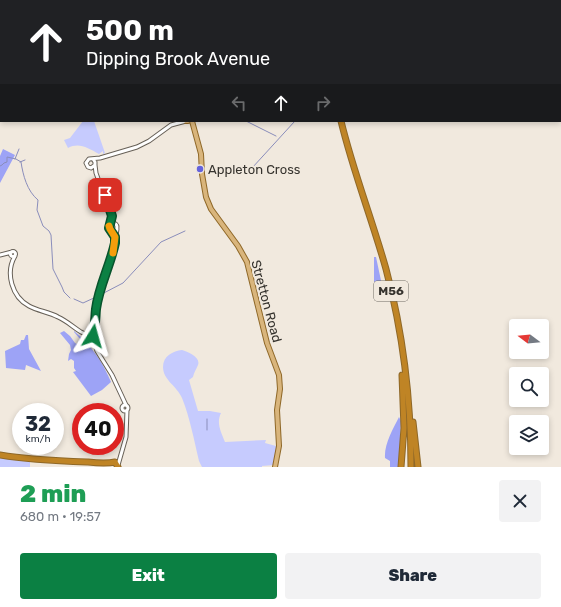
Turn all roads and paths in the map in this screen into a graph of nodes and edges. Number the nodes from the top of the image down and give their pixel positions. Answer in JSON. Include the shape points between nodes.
{"nodes":[{"id":1,"x":179,"y":122,"type":"edge"},
{"id":2,"x":188,"y":122,"type":"edge"},
{"id":3,"x":192,"y":122,"type":"edge"},
{"id":4,"x":338,"y":122,"type":"edge"},
{"id":5,"x":341,"y":122,"type":"edge"},
{"id":6,"x":194,"y":127,"type":"junction"},
{"id":7,"x":100,"y":158,"type":"junction"},
{"id":8,"x":93,"y":159,"type":"junction"},
{"id":9,"x":95,"y":164,"type":"junction"},
{"id":10,"x":90,"y":168,"type":"junction"},
{"id":11,"x":96,"y":173,"type":"junction"},
{"id":12,"x":112,"y":216,"type":"junction"},
{"id":13,"x":114,"y":223,"type":"junction"},
{"id":14,"x":110,"y":225,"type":"junction"},
{"id":15,"x":117,"y":229,"type":"junction"},
{"id":16,"x":112,"y":231,"type":"junction"},
{"id":17,"x":115,"y":237,"type":"junction"},
{"id":18,"x":0,"y":255,"type":"edge"},
{"id":19,"x":95,"y":325,"type":"junction"},
{"id":20,"x":93,"y":331,"type":"junction"},
{"id":21,"x":98,"y":332,"type":"junction"},
{"id":22,"x":87,"y":334,"type":"junction"},
{"id":23,"x":94,"y":337,"type":"junction"},
{"id":24,"x":402,"y":375,"type":"junction"},
{"id":25,"x":407,"y":385,"type":"junction"},
{"id":26,"x":122,"y":399,"type":"junction"},
{"id":27,"x":122,"y":403,"type":"edge"},
{"id":28,"x":126,"y":405,"type":"joint"},
{"id":29,"x":124,"y":409,"type":"edge"},
{"id":30,"x":127,"y":410,"type":"junction"},
{"id":31,"x":124,"y":412,"type":"edge"},
{"id":32,"x":126,"y":417,"type":"junction"},
{"id":33,"x":0,"y":454,"type":"edge"},
{"id":34,"x":115,"y":465,"type":"edge"},
{"id":35,"x":275,"y":467,"type":"edge"},
{"id":36,"x":401,"y":467,"type":"edge"},
{"id":37,"x":408,"y":467,"type":"edge"},
{"id":38,"x":411,"y":467,"type":"edge"},
{"id":39,"x":418,"y":467,"type":"edge"}],
"edges":[{"from":1,"to":7,"type":"street","via":[[137,147]]},
{"from":2,"to":6,"type":"main road","name":"Stretton Road"},
{"from":3,"to":6,"type":"main road","name":"Stretton Road"},
{"from":4,"to":24,"type":"highway","number":"M56","via":[[382,271]]},
{"from":5,"to":25,"type":"highway","number":"M56","via":[[386,269],[398,324]]},
{"from":6,"to":35,"type":"main road","name":"Stretton Road","via":[[202,156],[202,180],[206,197],[211,209],[247,262],[267,343],[279,375],[279,446]]},
{"from":7,"to":8,"type":"street"},
{"from":7,"to":9,"type":"street"},
{"from":8,"to":9,"type":"street"},
{"from":8,"to":10,"type":"street","via":[[86,161]]},
{"from":9,"to":10,"type":"street"},
{"from":9,"to":11,"type":"street"},
{"from":10,"to":11,"type":"street"},
{"from":11,"to":12,"type":"street"},
{"from":12,"to":13,"type":"street"},
{"from":12,"to":14,"type":"street"},
{"from":13,"to":14,"type":"street"},
{"from":13,"to":15,"type":"street"},
{"from":14,"to":16,"type":"street"},
{"from":15,"to":16,"type":"street"},
{"from":15,"to":17,"type":"street"},
{"from":16,"to":17,"type":"street"},
{"from":17,"to":19,"type":"street","via":[[113,253],[99,291]]},
{"from":18,"to":22,"type":"street","via":[[12,255],[11,281],[22,301],[61,318]]},
{"from":19,"to":20,"type":"street"},
{"from":19,"to":21,"type":"street"},
{"from":20,"to":21,"type":"street"},
{"from":20,"to":22,"type":"street"},
{"from":20,"to":23,"type":"street"},
{"from":21,"to":23,"type":"street","via":[[99,335]]},
{"from":22,"to":23,"type":"street"},
{"from":23,"to":26,"type":"street","via":[[97,351],[112,375]]},
{"from":24,"to":36,"type":"highway","number":"M56","via":[[404,428]]},
{"from":24,"to":37,"type":"highway","number":"M56"},
{"from":25,"to":38,"type":"highway","number":"M56"},
{"from":25,"to":39,"type":"highway","number":"M56"},
{"from":26,"to":27,"type":"street"},
{"from":26,"to":28,"type":"street"},
{"from":28,"to":30,"type":"street"},
{"from":29,"to":30,"type":"street"},
{"from":30,"to":32,"type":"street"},
{"from":31,"to":32,"type":"street"},
{"from":32,"to":34,"type":"street","via":[[126,437]]},
{"from":33,"to":34,"type":"highway"}]}
